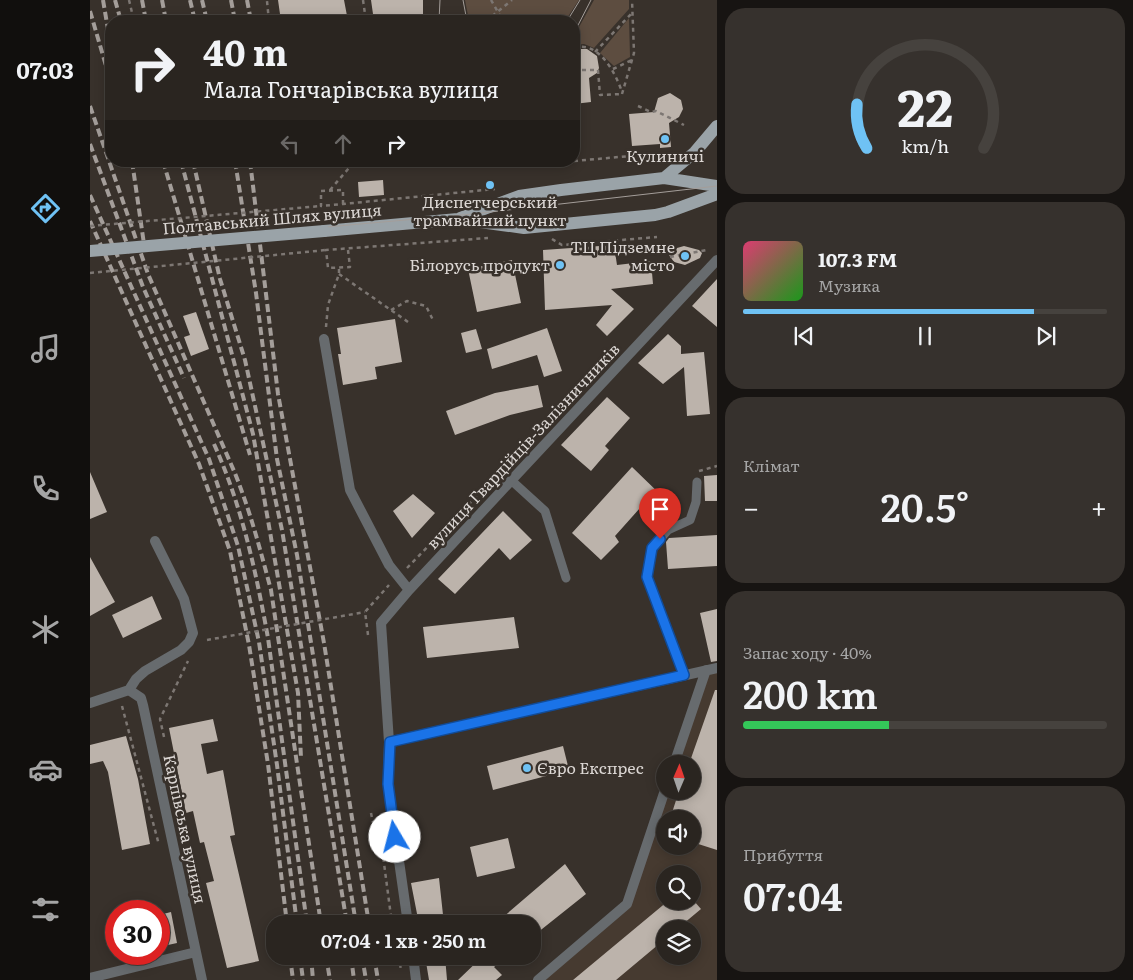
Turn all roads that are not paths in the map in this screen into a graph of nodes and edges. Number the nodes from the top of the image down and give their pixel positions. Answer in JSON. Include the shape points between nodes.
{"nodes":[{"id":1,"x":717,"y":126,"type":"edge"},
{"id":2,"x":664,"y":178,"type":"junction"},
{"id":3,"x":717,"y":186,"type":"edge"},
{"id":4,"x":717,"y":194,"type":"edge"},
{"id":5,"x":458,"y":219,"type":"junction"},
{"id":6,"x":90,"y":252,"type":"edge"},
{"id":7,"x":717,"y":260,"type":"edge"},
{"id":8,"x":324,"y":339,"type":"road end"},
{"id":9,"x":512,"y":481,"type":"junction"},
{"id":10,"x":697,"y":482,"type":"dead end"},
{"id":11,"x":154,"y":541,"type":"dead end"},
{"id":12,"x":566,"y":578,"type":"dead end"},
{"id":13,"x":409,"y":590,"type":"junction"},
{"id":14,"x":717,"y":668,"type":"edge"},
{"id":15,"x":706,"y":670,"type":"junction"},
{"id":16,"x":684,"y":675,"type":"junction"},
{"id":17,"x":129,"y":690,"type":"junction"},
{"id":18,"x":92,"y":702,"type":"edge"},
{"id":19,"x":390,"y":742,"type":"junction"},
{"id":20,"x":677,"y":755,"type":"edge"},
{"id":21,"x":662,"y":800,"type":"edge"},
{"id":22,"x":407,"y":915,"type":"edge"},
{"id":23,"x":196,"y":952,"type":"junction"},
{"id":24,"x":414,"y":965,"type":"edge"},
{"id":25,"x":90,"y":978,"type":"edge"},
{"id":26,"x":202,"y":980,"type":"edge"},
{"id":27,"x":416,"y":980,"type":"edge"},
{"id":28,"x":538,"y":980,"type":"edge"}],
"edges":[{"from":1,"to":2,"type":"main road","via":[[695,152]]},
{"from":2,"to":3,"type":"main road","name":"Полтавський Шлях вулиця"},
{"from":2,"to":5,"type":"main road","name":"Полтавський Шлях вулиця","via":[[519,196]]},
{"from":4,"to":5,"type":"main road","name":"Полтавський Шлях вулиця","via":[[662,214],[524,228]]},
{"from":5,"to":6,"type":"main road","name":"Полтавський Шлях вулиця","bridge":true},
{"from":7,"to":9,"type":"street","name":"вулиця Гвардійців-Залізничників"},
{"from":8,"to":13,"type":"street","via":[[350,490],[389,565]]},
{"from":9,"to":12,"type":"lane","via":[[545,510]]},
{"from":9,"to":13,"type":"street","name":"вулиця Гвардійців-Залізничників"},
{"from":10,"to":16,"type":"lane","via":[[696,502],[690,520],[668,530],[652,548],[647,577]]},
{"from":11,"to":17,"type":"street","via":[[184,599],[193,633],[181,650],[146,671]]},
{"from":13,"to":19,"type":"street","name":"вулиця Гвардійців-Залізничників","via":[[381,623]]},
{"from":14,"to":15,"type":"street"},
{"from":15,"to":16,"type":"street"},
{"from":15,"to":20,"type":"street"},
{"from":16,"to":19,"type":"street"},
{"from":17,"to":18,"type":"street"},
{"from":17,"to":23,"type":"street","name":"Карпівська вулиця","via":[[136,692],[143,705]]},
{"from":19,"to":22,"type":"street","name":"вулиця Гвардійців-Залізничників","via":[[388,784]]},
{"from":21,"to":28,"type":"street","via":[[627,904]]},
{"from":23,"to":25,"type":"street"},
{"from":23,"to":26,"type":"street","name":"Карпівська вулиця"},
{"from":24,"to":27,"type":"street"}]}
